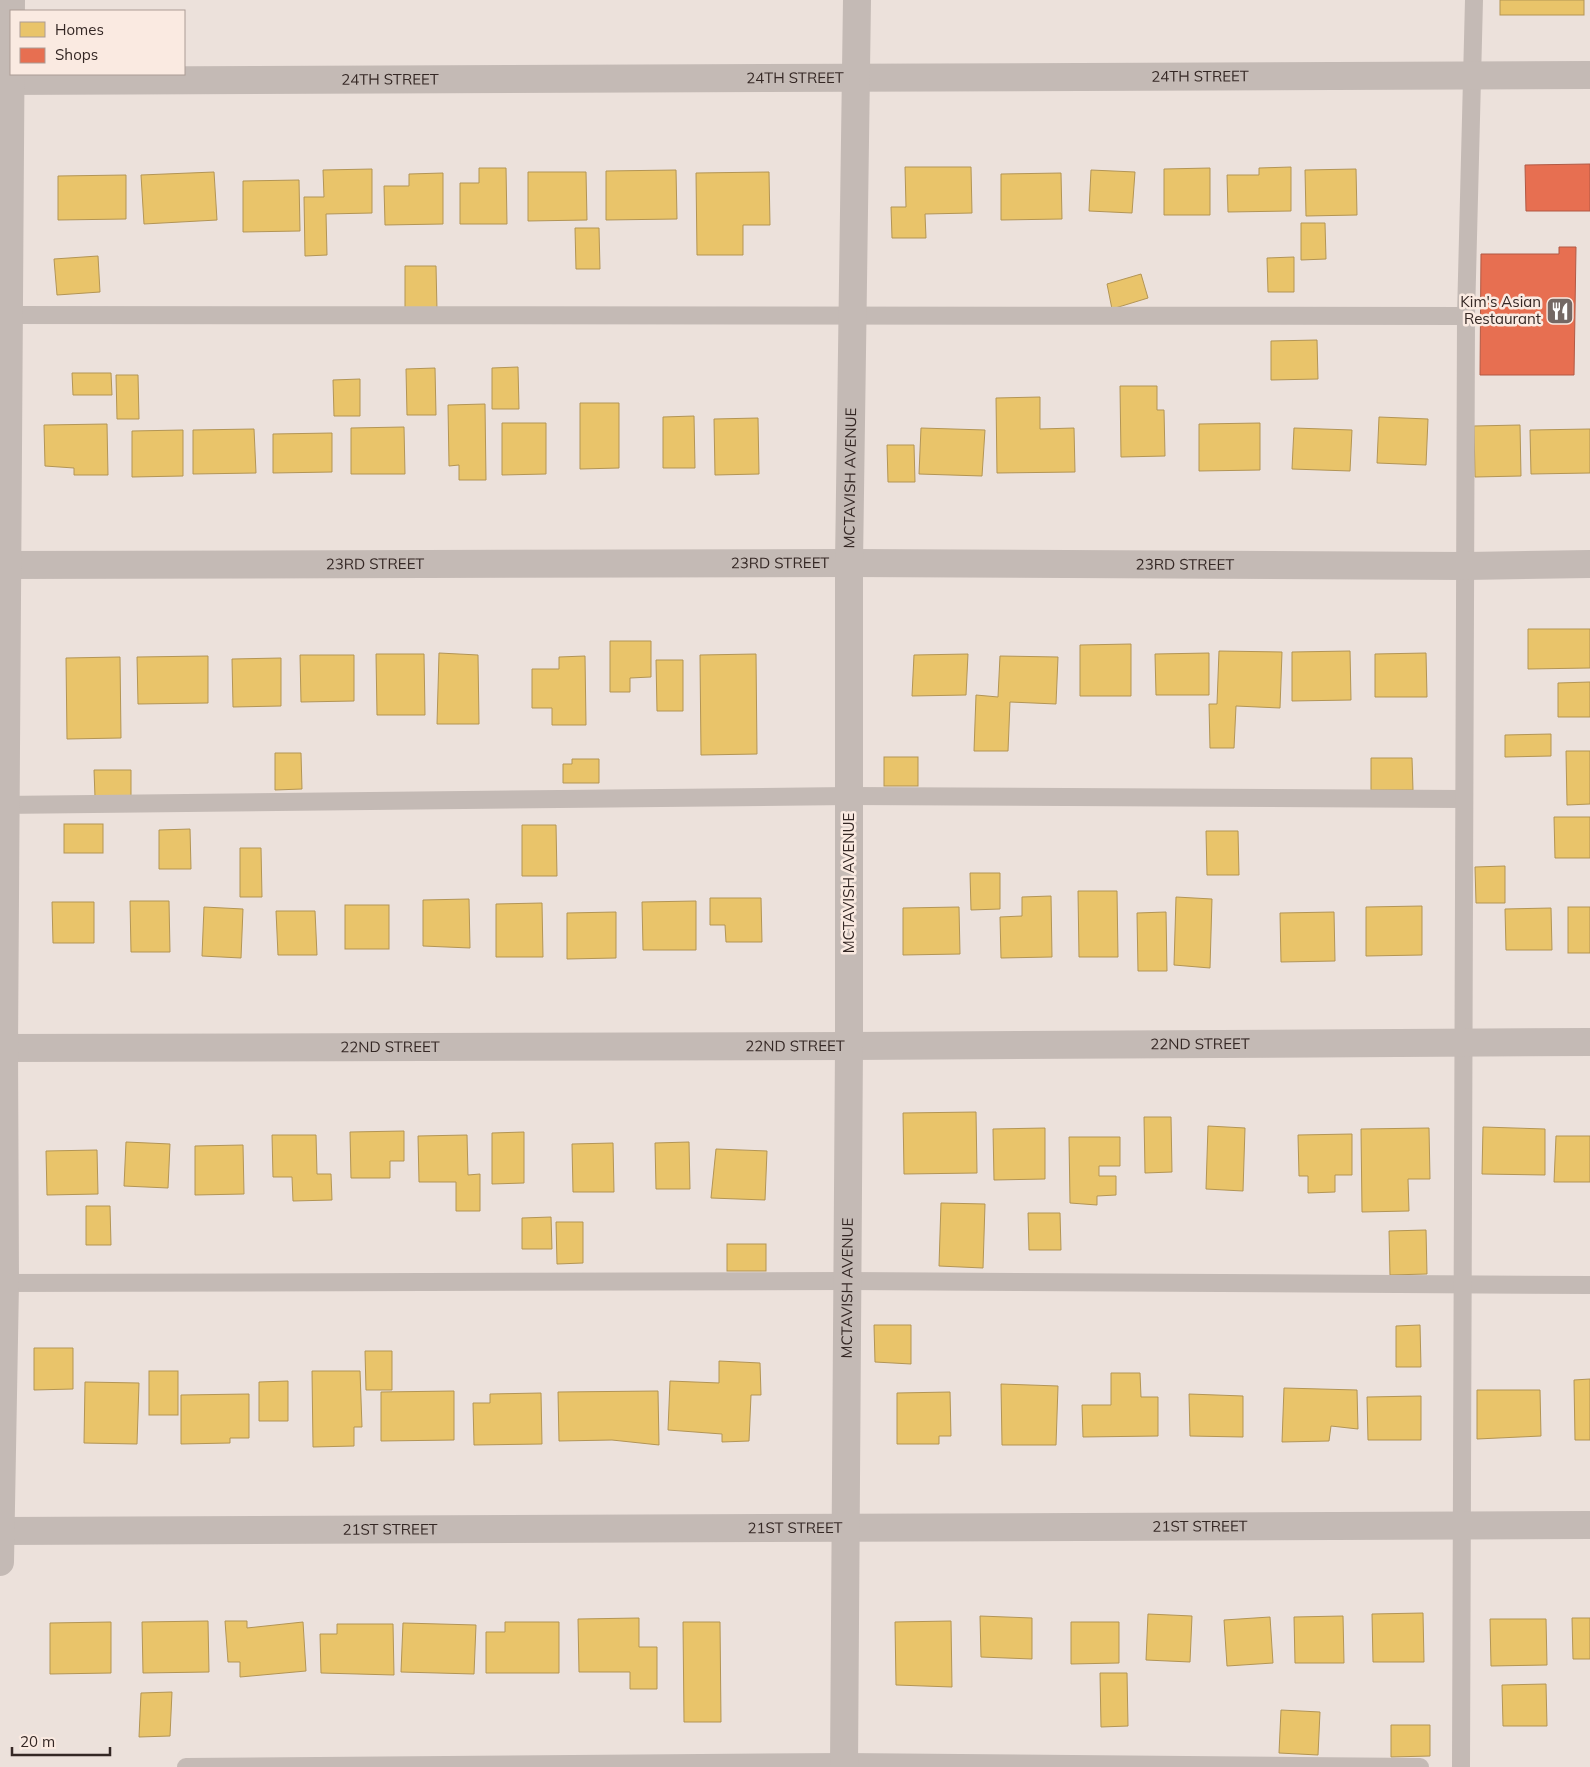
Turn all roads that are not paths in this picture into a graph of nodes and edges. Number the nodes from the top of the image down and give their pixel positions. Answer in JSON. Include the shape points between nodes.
{"nodes":[{"id":1,"x":857,"y":0,"type":"edge"},
{"id":2,"x":1474,"y":0,"type":"edge"},
{"id":3,"x":10,"y":14,"type":"edge"},
{"id":4,"x":1472,"y":75,"type":"junction"},
{"id":5,"x":1590,"y":75,"type":"edge"},
{"id":6,"x":857,"y":78,"type":"junction"},
{"id":7,"x":5,"y":81,"type":"edge"},
{"id":8,"x":4,"y":315,"type":"edge"},
{"id":9,"x":853,"y":316,"type":"junction"},
{"id":10,"x":1466,"y":316,"type":"junction"},
{"id":11,"x":848,"y":562,"type":"junction"},
{"id":12,"x":1590,"y":564,"type":"edge"},
{"id":13,"x":4,"y":565,"type":"edge"},
{"id":14,"x":1466,"y":566,"type":"junction"},
{"id":15,"x":848,"y":796,"type":"junction"},
{"id":16,"x":1464,"y":799,"type":"junction"},
{"id":17,"x":3,"y":805,"type":"edge"},
{"id":18,"x":1464,"y":1042,"type":"junction"},
{"id":19,"x":1590,"y":1042,"type":"edge"},
{"id":20,"x":848,"y":1046,"type":"junction"},
{"id":21,"x":2,"y":1048,"type":"edge"},
{"id":22,"x":847,"y":1281,"type":"junction"},
{"id":23,"x":2,"y":1283,"type":"edge"},
{"id":24,"x":1463,"y":1284,"type":"junction"},
{"id":25,"x":1590,"y":1284,"type":"edge"},
{"id":26,"x":1590,"y":1525,"type":"edge"},
{"id":27,"x":1462,"y":1526,"type":"junction"},
{"id":28,"x":845,"y":1528,"type":"junction"},
{"id":29,"x":0,"y":1531,"type":"edge"},
{"id":30,"x":0,"y":1562,"type":"edge"},
{"id":31,"x":844,"y":1765,"type":"edge"},
{"id":32,"x":186,"y":1767,"type":"edge"},
{"id":33,"x":1420,"y":1767,"type":"edge"},
{"id":34,"x":1461,"y":1767,"type":"edge"}],
"edges":[{"from":1,"to":6,"type":"street","name":"MCTAVISH AVENUE"},
{"from":2,"to":4,"type":"lane"},
{"from":3,"to":7,"type":"street"},
{"from":4,"to":5,"type":"street","name":"24TH STREET"},
{"from":4,"to":6,"type":"street","name":"24TH STREET"},
{"from":4,"to":10,"type":"lane"},
{"from":6,"to":7,"type":"street","name":"24TH STREET"},
{"from":6,"to":9,"type":"street","name":"MCTAVISH AVENUE"},
{"from":7,"to":8,"type":"street"},
{"from":8,"to":9,"type":"lane"},
{"from":8,"to":13,"type":"street"},
{"from":9,"to":10,"type":"lane"},
{"from":9,"to":11,"type":"street","name":"MCTAVISH AVENUE"},
{"from":10,"to":14,"type":"lane"},
{"from":11,"to":13,"type":"street","name":"23RD STREET"},
{"from":11,"to":14,"type":"street","name":"23RD STREET"},
{"from":11,"to":15,"type":"street","name":"MCTAVISH AVENUE"},
{"from":12,"to":14,"type":"street","name":"23RD STREET"},
{"from":13,"to":17,"type":"street"},
{"from":14,"to":16,"type":"lane"},
{"from":15,"to":16,"type":"lane"},
{"from":15,"to":17,"type":"lane"},
{"from":15,"to":20,"type":"street","name":"MCTAVISH AVENUE"},
{"from":16,"to":18,"type":"lane"},
{"from":17,"to":21,"type":"street"},
{"from":18,"to":19,"type":"street","name":"22ND STREET"},
{"from":18,"to":20,"type":"street","name":"22ND STREET"},
{"from":18,"to":24,"type":"lane"},
{"from":20,"to":21,"type":"street","name":"22ND STREET"},
{"from":20,"to":22,"type":"street","name":"MCTAVISH AVENUE"},
{"from":21,"to":23,"type":"street"},
{"from":22,"to":23,"type":"lane"},
{"from":22,"to":24,"type":"lane"},
{"from":22,"to":28,"type":"street","name":"MCTAVISH AVENUE"},
{"from":23,"to":29,"type":"street"},
{"from":24,"to":25,"type":"lane"},
{"from":24,"to":27,"type":"lane"},
{"from":26,"to":27,"type":"street","name":"21ST STREET"},
{"from":27,"to":28,"type":"street","name":"21ST STREET"},
{"from":27,"to":34,"type":"lane"},
{"from":28,"to":29,"type":"street","name":"21ST STREET"},
{"from":28,"to":31,"type":"street","name":"MCTAVISH AVENUE"},
{"from":29,"to":30,"type":"street"},
{"from":31,"to":32,"type":"lane"},
{"from":31,"to":33,"type":"lane"}]}
